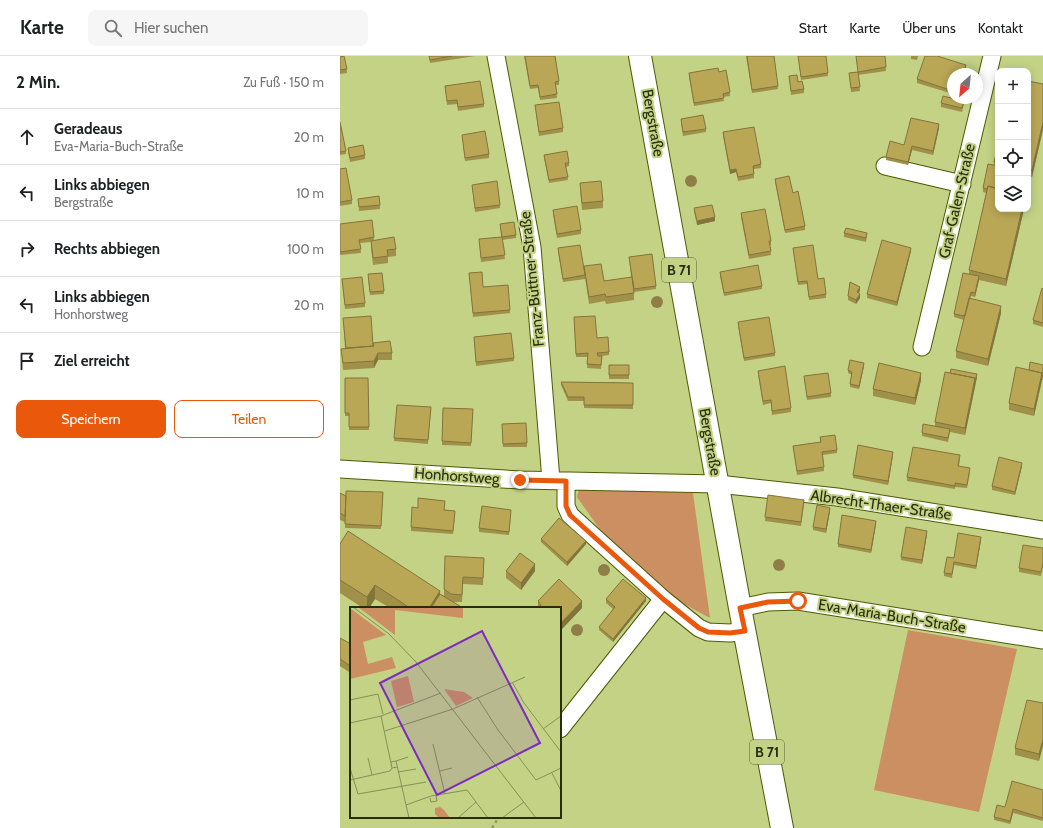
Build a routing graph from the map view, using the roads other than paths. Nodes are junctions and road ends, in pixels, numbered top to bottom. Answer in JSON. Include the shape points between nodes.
{"nodes":[{"id":1,"x":496,"y":56,"type":"edge"},
{"id":2,"x":640,"y":56,"type":"edge"},
{"id":3,"x":992,"y":56,"type":"edge"},
{"id":4,"x":885,"y":166,"type":"dead end"},
{"id":5,"x":962,"y":184,"type":"junction"},
{"id":6,"x":922,"y":347,"type":"dead end"},
{"id":7,"x":340,"y":469,"type":"edge"},
{"id":8,"x":559,"y":481,"type":"junction"},
{"id":9,"x":718,"y":484,"type":"junction"},
{"id":10,"x":1043,"y":530,"type":"edge"},
{"id":11,"x":663,"y":599,"type":"junction"},
{"id":12,"x":740,"y":608,"type":"junction"},
{"id":13,"x":745,"y":631,"type":"junction"},
{"id":14,"x":1043,"y":640,"type":"edge"},
{"id":15,"x":561,"y":728,"type":"edge"},
{"id":16,"x":782,"y":828,"type":"edge"}],
"edges":[{"from":1,"to":8,"type":"street","name":"Franz-Büttner-Straße","via":[[532,247]]},
{"from":2,"to":9,"type":"main road","name":"Bergstraße","number":"B 71"},
{"from":3,"to":5,"type":"street","name":"Graf-Galen-Straße"},
{"from":4,"to":5,"type":"street"},
{"from":5,"to":6,"type":"street","name":"Graf-Galen-Straße"},
{"from":7,"to":8,"type":"street","name":"Honhorstweg"},
{"from":8,"to":9,"type":"street","name":"Honhorstweg"},
{"from":8,"to":11,"type":"street","name":"Franz-Büttner-Straße","via":[[570,515]]},
{"from":9,"to":10,"type":"street","name":"Albrecht-Thaer-Straße","via":[[837,497]]},
{"from":9,"to":12,"type":"main road","name":"Bergstraße","number":"B 71"},
{"from":11,"to":13,"type":"street","name":"Franz-Büttner-Straße","via":[[699,628],[708,632]]},
{"from":11,"to":15,"type":"street"},
{"from":12,"to":13,"type":"main road","name":"Bergstraße","number":"B 71"},
{"from":12,"to":14,"type":"street","name":"Eva-Maria-Buch-Straße","via":[[768,602],[798,601]]},
{"from":13,"to":16,"type":"main road","name":"Bergstraße","number":"B 71"}]}
